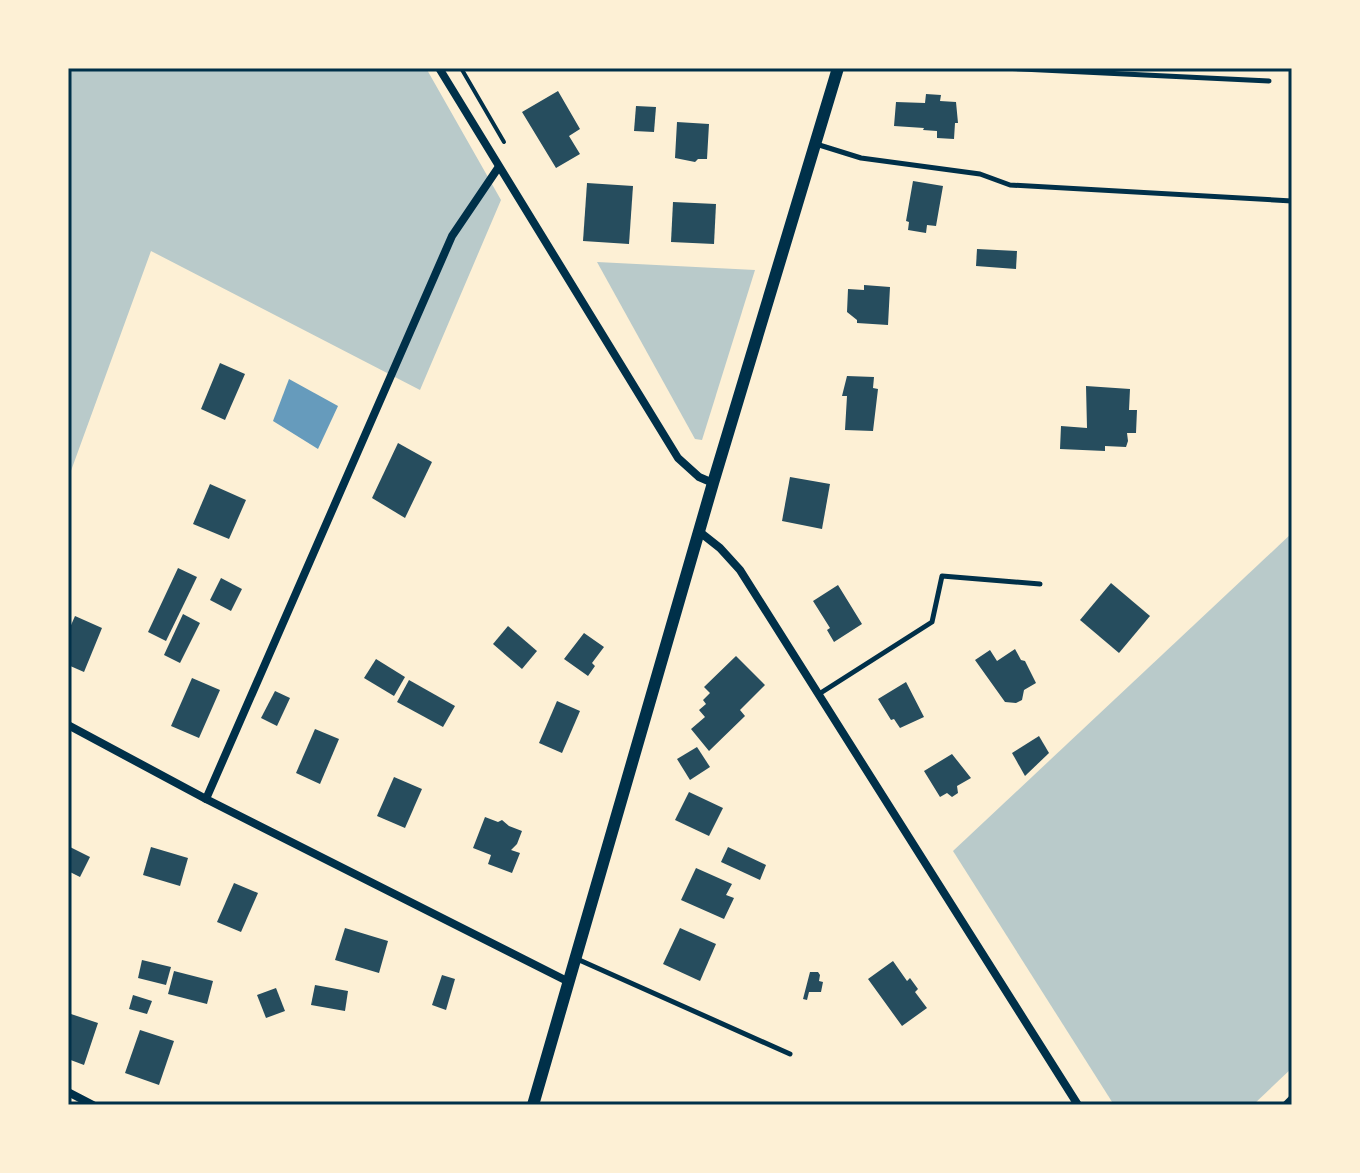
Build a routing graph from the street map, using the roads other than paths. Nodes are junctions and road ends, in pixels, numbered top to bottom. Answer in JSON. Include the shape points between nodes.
{"nodes":[{"id":1,"x":439,"y":68,"type":"edge"},
{"id":2,"x":838,"y":68,"type":"edge"},
{"id":3,"x":1001,"y":68,"type":"edge"},
{"id":4,"x":1269,"y":81,"type":"dead end"},
{"id":5,"x":815,"y":144,"type":"junction"},
{"id":6,"x":498,"y":168,"type":"junction"},
{"id":7,"x":1292,"y":201,"type":"edge"},
{"id":8,"x":713,"y":483,"type":"junction"},
{"id":9,"x":701,"y":533,"type":"junction"},
{"id":10,"x":1040,"y":584,"type":"dead end"},
{"id":11,"x":819,"y":694,"type":"junction"},
{"id":12,"x":68,"y":725,"type":"edge"},
{"id":13,"x":206,"y":799,"type":"junction"},
{"id":14,"x":576,"y":958,"type":"junction"},
{"id":15,"x":569,"y":982,"type":"junction"},
{"id":16,"x":790,"y":1054,"type":"dead end"},
{"id":17,"x":68,"y":1092,"type":"edge"},
{"id":18,"x":1292,"y":1099,"type":"edge"},
{"id":19,"x":93,"y":1105,"type":"edge"},
{"id":20,"x":533,"y":1105,"type":"edge"},
{"id":21,"x":1078,"y":1105,"type":"edge"},
{"id":22,"x":1286,"y":1105,"type":"edge"}],
"edges":[{"from":1,"to":6,"type":"street"},
{"from":2,"to":5,"type":"street"},
{"from":3,"to":4,"type":"lane"},
{"from":5,"to":7,"type":"lane","via":[[861,158],[980,174],[1010,185]]},
{"from":5,"to":8,"type":"street"},
{"from":6,"to":8,"type":"street","via":[[678,458]]},
{"from":6,"to":13,"type":"street","via":[[452,236]]},
{"from":8,"to":9,"type":"street"},
{"from":9,"to":11,"type":"street","via":[[740,570]]},
{"from":9,"to":14,"type":"street"},
{"from":10,"to":11,"type":"lane","via":[[942,576],[932,622]]},
{"from":11,"to":21,"type":"street"},
{"from":12,"to":13,"type":"street"},
{"from":13,"to":15,"type":"street"},
{"from":14,"to":15,"type":"street"},
{"from":14,"to":16,"type":"lane"},
{"from":15,"to":20,"type":"street"},
{"from":17,"to":19,"type":"street"},
{"from":18,"to":22,"type":"street"}]}
